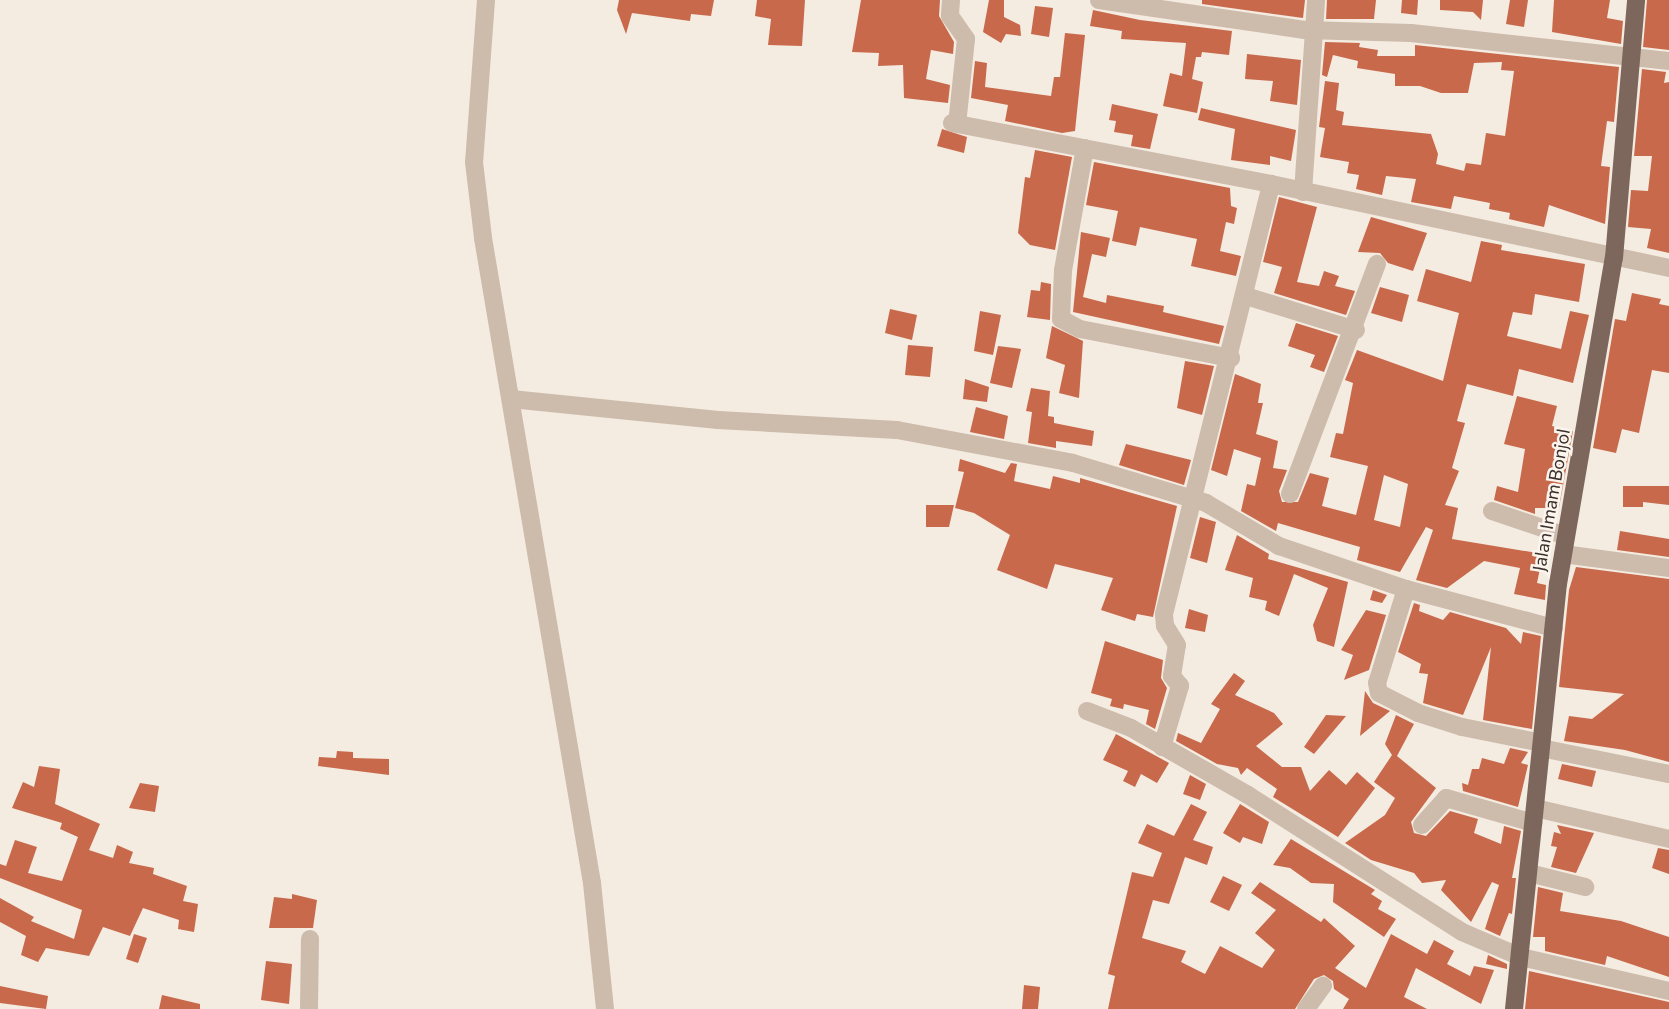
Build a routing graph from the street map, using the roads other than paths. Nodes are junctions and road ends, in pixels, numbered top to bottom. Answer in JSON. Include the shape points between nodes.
{"nodes":[{"id":1,"x":486,"y":0,"type":"edge"},
{"id":2,"x":951,"y":0,"type":"edge"},
{"id":3,"x":1099,"y":0,"type":"edge"},
{"id":4,"x":1316,"y":0,"type":"edge"},
{"id":5,"x":1636,"y":0,"type":"edge"},
{"id":6,"x":1313,"y":30,"type":"junction"},
{"id":7,"x":1632,"y":59,"type":"junction"},
{"id":8,"x":1669,"y":61,"type":"edge"},
{"id":9,"x":1085,"y":148,"type":"junction"},
{"id":10,"x":1271,"y":184,"type":"junction"},
{"id":11,"x":1303,"y":192,"type":"junction"},
{"id":12,"x":1614,"y":258,"type":"junction"},
{"id":13,"x":1377,"y":264,"type":"dead end"},
{"id":14,"x":1669,"y":268,"type":"edge"},
{"id":15,"x":1246,"y":296,"type":"junction"},
{"id":16,"x":1356,"y":330,"type":"junction"},
{"id":17,"x":1231,"y":358,"type":"junction"},
{"id":18,"x":511,"y":399,"type":"junction"},
{"id":19,"x":1290,"y":494,"type":"dead end"},
{"id":20,"x":1190,"y":498,"type":"junction"},
{"id":21,"x":1492,"y":511,"type":"dead end"},
{"id":22,"x":1564,"y":545,"type":"junction"},
{"id":23,"x":1669,"y":568,"type":"edge"},
{"id":24,"x":1406,"y":589,"type":"junction"},
{"id":25,"x":1554,"y":628,"type":"junction"},
{"id":26,"x":1087,"y":711,"type":"dead end"},
{"id":27,"x":1541,"y":745,"type":"junction"},
{"id":28,"x":1162,"y":747,"type":"junction"},
{"id":29,"x":1669,"y":774,"type":"edge"},
{"id":30,"x":1535,"y":815,"type":"junction"},
{"id":31,"x":1422,"y":825,"type":"dead end"},
{"id":32,"x":1669,"y":839,"type":"edge"},
{"id":33,"x":1529,"y":873,"type":"junction"},
{"id":34,"x":1585,"y":887,"type":"dead end"},
{"id":35,"x":310,"y":939,"type":"dead end"},
{"id":36,"x":1521,"y":957,"type":"junction"},
{"id":37,"x":1323,"y":986,"type":"dead end"},
{"id":38,"x":1669,"y":991,"type":"edge"},
{"id":39,"x":309,"y":1009,"type":"edge"},
{"id":40,"x":606,"y":1009,"type":"edge"},
{"id":41,"x":1306,"y":1009,"type":"edge"},
{"id":42,"x":1514,"y":1009,"type":"edge"}],
"edges":[{"from":1,"to":18,"type":"street","via":[[474,162]]},
{"from":2,"to":9,"type":"street","via":[[950,16],[965,39],[955,124]]},
{"from":3,"to":6,"type":"street"},
{"from":4,"to":6,"type":"street"},
{"from":5,"to":7,"type":"main road","name":"Jalan Imam Bonjol"},
{"from":6,"to":7,"type":"street","via":[[1411,33]]},
{"from":6,"to":11,"type":"street"},
{"from":7,"to":8,"type":"street"},
{"from":7,"to":12,"type":"main road","name":"Jalan Imam Bonjol"},
{"from":9,"to":10,"type":"street"},
{"from":9,"to":17,"type":"street","via":[[1063,270],[1060,319],[1080,329]]},
{"from":10,"to":11,"type":"street"},
{"from":10,"to":15,"type":"street"},
{"from":11,"to":12,"type":"street"},
{"from":12,"to":14,"type":"street"},
{"from":12,"to":22,"type":"main road","name":"Jalan Imam Bonjol"},
{"from":13,"to":16,"type":"street"},
{"from":15,"to":16,"type":"street"},
{"from":15,"to":17,"type":"street"},
{"from":16,"to":19,"type":"street"},
{"from":17,"to":20,"type":"street"},
{"from":18,"to":20,"type":"street","via":[[718,421],[897,430],[1073,463]]},
{"from":18,"to":40,"type":"street","via":[[592,883]]},
{"from":20,"to":24,"type":"street","via":[[1279,546]]},
{"from":20,"to":28,"type":"street","via":[[1163,620],[1177,645],[1171,672],[1180,686]]},
{"from":21,"to":22,"type":"street"},
{"from":22,"to":23,"type":"street"},
{"from":22,"to":25,"type":"main road","name":"Jalan Imam Bonjol"},
{"from":24,"to":25,"type":"street"},
{"from":24,"to":27,"type":"street","via":[[1377,683],[1379,693],[1418,713]]},
{"from":25,"to":27,"type":"main road","name":"Jalan Imam Bonjol"},
{"from":26,"to":28,"type":"street","via":[[1131,728]]},
{"from":27,"to":29,"type":"street"},
{"from":27,"to":30,"type":"main road","name":"Jalan Imam Bonjol"},
{"from":28,"to":36,"type":"street","via":[[1367,867],[1462,932]]},
{"from":30,"to":31,"type":"street","via":[[1446,798]]},
{"from":30,"to":32,"type":"street"},
{"from":30,"to":33,"type":"main road","name":"Jalan Imam Bonjol"},
{"from":33,"to":34,"type":"street"},
{"from":33,"to":36,"type":"main road","name":"Jalan Imam Bonjol"},
{"from":35,"to":39,"type":"street"},
{"from":36,"to":38,"type":"street"},
{"from":36,"to":42,"type":"main road","name":"Jalan Imam Bonjol"},
{"from":37,"to":41,"type":"street"}]}
